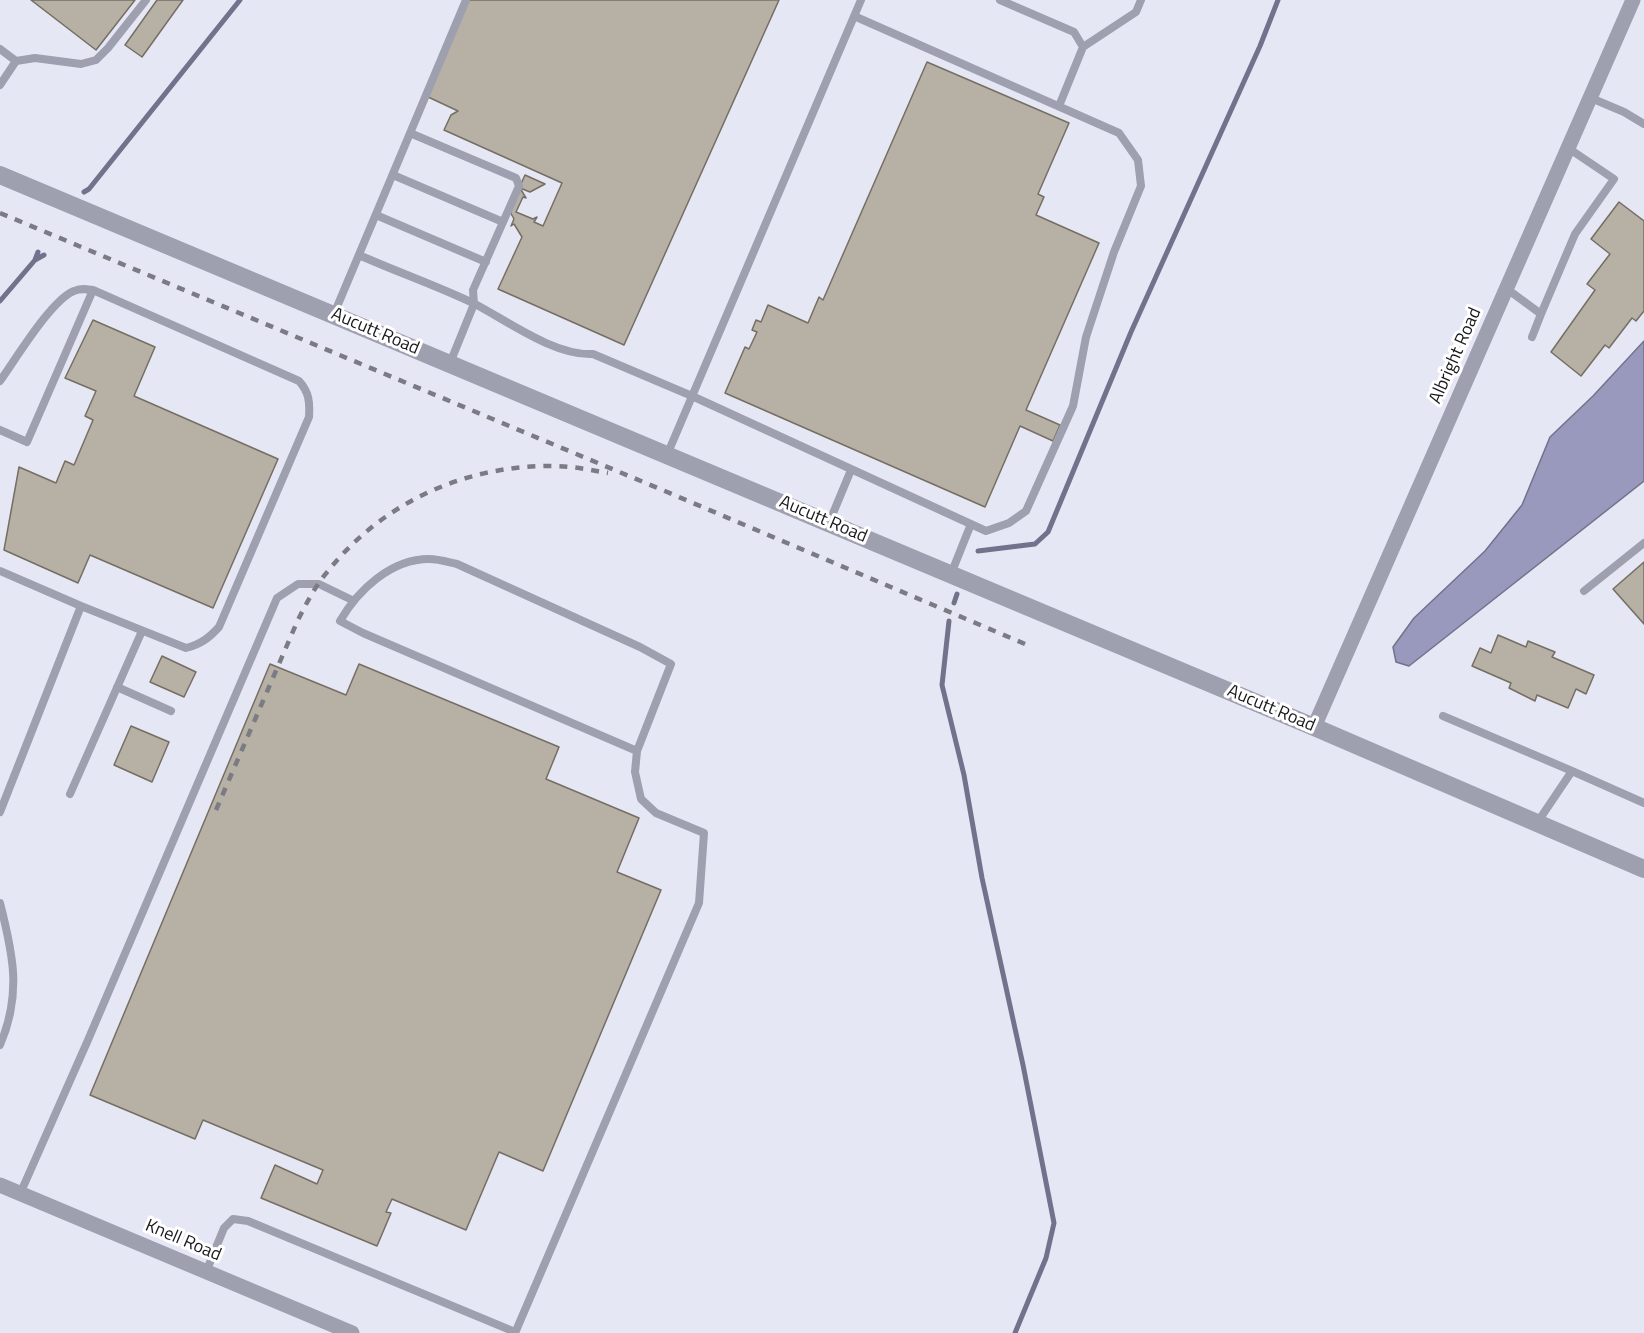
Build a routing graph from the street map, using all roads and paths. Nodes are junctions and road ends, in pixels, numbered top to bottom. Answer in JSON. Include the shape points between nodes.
{"nodes":[{"id":1,"x":146,"y":0,"type":"edge"},
{"id":2,"x":466,"y":0,"type":"edge"},
{"id":3,"x":861,"y":0,"type":"edge"},
{"id":4,"x":1000,"y":0,"type":"edge"},
{"id":5,"x":1141,"y":0,"type":"edge"},
{"id":6,"x":1633,"y":0,"type":"edge"},
{"id":7,"x":854,"y":16,"type":"junction"},
{"id":8,"x":1083,"y":47,"type":"junction"},
{"id":9,"x":0,"y":49,"type":"edge"},
{"id":10,"x":16,"y":61,"type":"junction"},
{"id":11,"x":0,"y":85,"type":"edge"},
{"id":12,"x":1591,"y":98,"type":"junction"},
{"id":13,"x":1059,"y":106,"type":"junction"},
{"id":14,"x":1644,"y":124,"type":"edge"},
{"id":15,"x":410,"y":134,"type":"junction"},
{"id":16,"x":1568,"y":148,"type":"junction"},
{"id":17,"x":0,"y":175,"type":"edge"},
{"id":18,"x":393,"y":175,"type":"junction"},
{"id":19,"x":376,"y":215,"type":"junction"},
{"id":20,"x":503,"y":222,"type":"junction"},
{"id":21,"x":359,"y":255,"type":"junction"},
{"id":22,"x":486,"y":262,"type":"junction"},
{"id":23,"x":1507,"y":289,"type":"junction"},
{"id":24,"x":93,"y":290,"type":"junction"},
{"id":25,"x":474,"y":304,"type":"junction"},
{"id":26,"x":1541,"y":314,"type":"junction"},
{"id":27,"x":334,"y":315,"type":"junction"},
{"id":28,"x":1532,"y":337,"type":"dead end"},
{"id":29,"x":450,"y":363,"type":"junction"},
{"id":30,"x":0,"y":381,"type":"edge"},
{"id":31,"x":692,"y":396,"type":"junction"},
{"id":32,"x":0,"y":430,"type":"edge"},
{"id":33,"x":667,"y":455,"type":"junction"},
{"id":34,"x":851,"y":470,"type":"junction"},
{"id":35,"x":829,"y":523,"type":"junction"},
{"id":36,"x":971,"y":524,"type":"junction"},
{"id":37,"x":1644,"y":543,"type":"edge"},
{"id":38,"x":0,"y":572,"type":"edge"},
{"id":39,"x":951,"y":574,"type":"junction"},
{"id":40,"x":1584,"y":591,"type":"dead end"},
{"id":41,"x":354,"y":601,"type":"junction"},
{"id":42,"x":81,"y":606,"type":"junction"},
{"id":43,"x":142,"y":631,"type":"junction"},
{"id":44,"x":117,"y":687,"type":"junction"},
{"id":45,"x":171,"y":711,"type":"dead end"},
{"id":46,"x":1443,"y":716,"type":"dead end"},
{"id":47,"x":1314,"y":727,"type":"junction"},
{"id":48,"x":637,"y":751,"type":"junction"},
{"id":49,"x":1572,"y":771,"type":"junction"},
{"id":50,"x":70,"y":794,"type":"dead end"},
{"id":51,"x":1644,"y":803,"type":"edge"},
{"id":52,"x":0,"y":812,"type":"edge"},
{"id":53,"x":1537,"y":823,"type":"junction"},
{"id":54,"x":1644,"y":869,"type":"edge"},
{"id":55,"x":0,"y":903,"type":"edge"},
{"id":56,"x":0,"y":1045,"type":"edge"},
{"id":57,"x":0,"y":1185,"type":"edge"},
{"id":58,"x":20,"y":1194,"type":"junction"},
{"id":59,"x":206,"y":1272,"type":"junction"},
{"id":60,"x":515,"y":1332,"type":"edge"},
{"id":61,"x":352,"y":1333,"type":"edge"}],
"edges":[{"from":1,"to":10,"type":"lane","via":[[96,60],[81,64],[35,58]]},
{"from":2,"to":15,"type":"lane"},
{"from":3,"to":7,"type":"lane"},
{"from":4,"to":8,"type":"lane","via":[[1074,32]]},
{"from":5,"to":8,"type":"lane","via":[[1136,12]]},
{"from":6,"to":12,"type":"street","name":"Albright Road"},
{"from":7,"to":13,"type":"lane"},
{"from":7,"to":31,"type":"lane"},
{"from":8,"to":13,"type":"lane"},
{"from":9,"to":10,"type":"lane"},
{"from":10,"to":11,"type":"lane"},
{"from":12,"to":14,"type":"lane"},
{"from":12,"to":16,"type":"street","name":"Albright Road"},
{"from":13,"to":36,"type":"lane","via":[[1119,133],[1138,160],[1141,186],[1086,337],[1073,406],[1026,511],[1009,523],[986,531]]},
{"from":15,"to":18,"type":"lane"},
{"from":15,"to":20,"type":"lane","via":[[516,178],[519,186]]},
{"from":16,"to":23,"type":"street","name":"Albright Road"},
{"from":16,"to":26,"type":"lane","via":[[1614,180],[1575,234]]},
{"from":17,"to":27,"type":"street","name":"Aucutt Road"},
{"from":18,"to":19,"type":"lane"},
{"from":18,"to":20,"type":"lane"},
{"from":19,"to":21,"type":"lane"},
{"from":19,"to":22,"type":"lane"},
{"from":20,"to":22,"type":"lane"},
{"from":21,"to":25,"type":"lane"},
{"from":21,"to":27,"type":"lane"},
{"from":22,"to":25,"type":"lane","via":[[473,290]]},
{"from":23,"to":26,"type":"lane"},
{"from":23,"to":47,"type":"street","name":"Albright Road"},
{"from":24,"to":30,"type":"lane","via":[[76,289],[52,308]]},
{"from":24,"to":32,"type":"lane","via":[[27,442]]},
{"from":24,"to":43,"type":"lane","via":[[299,381],[310,402],[309,417],[219,627],[199,645],[186,648]]},
{"from":25,"to":29,"type":"lane"},
{"from":25,"to":31,"type":"lane","via":[[577,355],[593,354]]},
{"from":26,"to":28,"type":"lane"},
{"from":27,"to":29,"type":"street","name":"Aucutt Road"},
{"from":29,"to":33,"type":"street","name":"Aucutt Road"},
{"from":31,"to":33,"type":"lane"},
{"from":31,"to":34,"type":"lane"},
{"from":33,"to":35,"type":"street","name":"Aucutt Road"},
{"from":34,"to":35,"type":"lane"},
{"from":34,"to":36,"type":"lane"},
{"from":35,"to":39,"type":"street","name":"Aucutt Road"},
{"from":36,"to":39,"type":"lane"},
{"from":37,"to":40,"type":"lane"},
{"from":38,"to":42,"type":"lane"},
{"from":39,"to":47,"type":"street","name":"Aucutt Road"},
{"from":41,"to":48,"type":"lane","via":[[340,621]]},
{"from":41,"to":48,"type":"lane","via":[[393,568],[412,560],[432,559],[457,564],[640,647],[671,664]]},
{"from":41,"to":58,"type":"lane","via":[[319,584],[298,584],[278,598]]},
{"from":42,"to":43,"type":"lane"},
{"from":42,"to":52,"type":"lane"},
{"from":43,"to":44,"type":"lane"},
{"from":44,"to":45,"type":"lane"},
{"from":44,"to":50,"type":"lane"},
{"from":46,"to":49,"type":"lane"},
{"from":47,"to":53,"type":"street","name":"Aucutt Road"},
{"from":48,"to":60,"type":"lane","via":[[635,772],[640,799],[656,813],[704,833],[699,903]]},
{"from":49,"to":51,"type":"lane"},
{"from":49,"to":53,"type":"lane"},
{"from":53,"to":54,"type":"street","name":"Aucutt Road"},
{"from":55,"to":56,"type":"lane","via":[[15,983]]},
{"from":57,"to":58,"type":"street","name":"Knell Road"},
{"from":58,"to":59,"type":"street","name":"Knell Road"},
{"from":59,"to":60,"type":"lane","via":[[224,1228],[233,1219],[248,1221]]},
{"from":59,"to":61,"type":"street","name":"Knell Road"}]}
